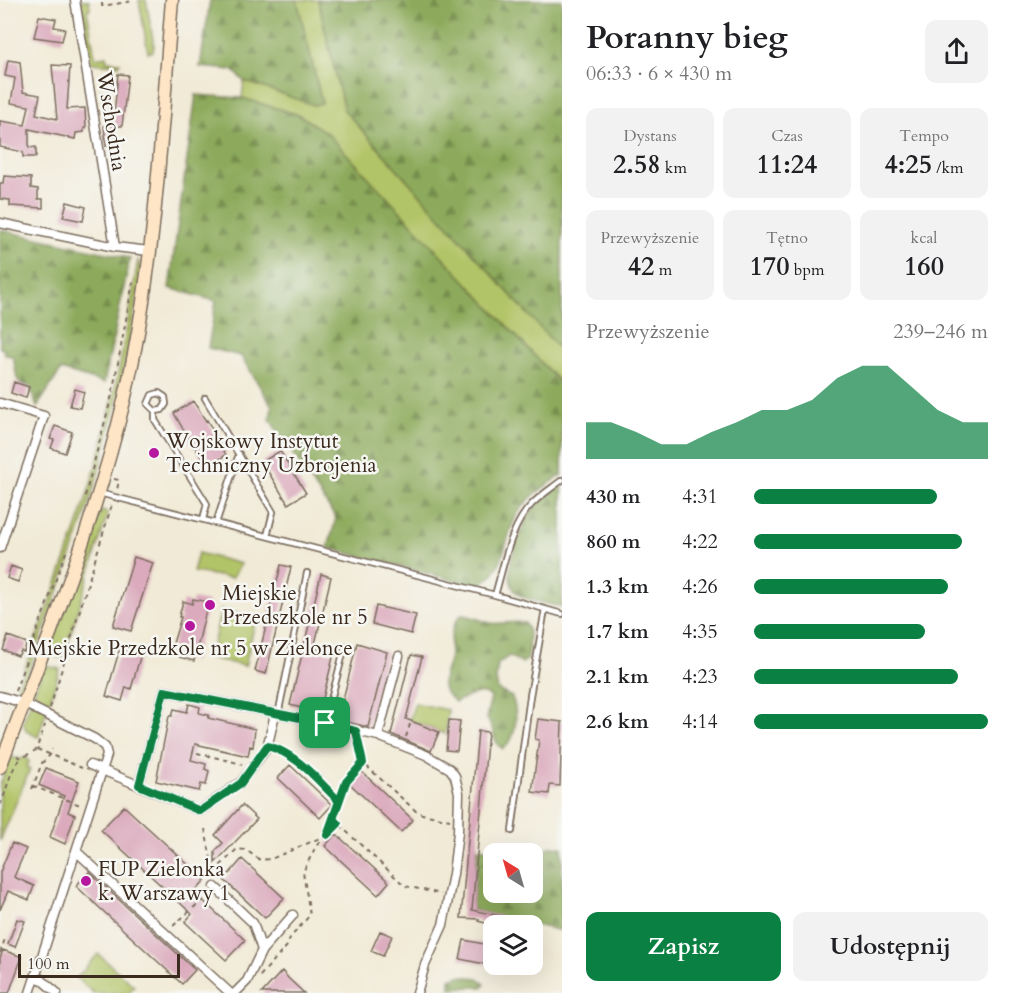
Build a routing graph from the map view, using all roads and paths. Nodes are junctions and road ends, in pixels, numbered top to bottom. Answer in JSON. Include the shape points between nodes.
{"nodes":[{"id":1,"x":75,"y":0,"type":"edge"},
{"id":2,"x":172,"y":0,"type":"edge"},
{"id":3,"x":134,"y":1,"type":"edge"},
{"id":4,"x":115,"y":2,"type":"edge"},
{"id":5,"x":102,"y":3,"type":"dead end"},
{"id":6,"x":0,"y":223,"type":"edge"},
{"id":7,"x":115,"y":247,"type":"junction"},
{"id":8,"x":149,"y":251,"type":"junction"},
{"id":9,"x":133,"y":282,"type":"dead end"},
{"id":10,"x":205,"y":398,"type":"dead end"},
{"id":11,"x":0,"y":403,"type":"edge"},
{"id":12,"x":155,"y":411,"type":"junction"},
{"id":13,"x":239,"y":454,"type":"junction"},
{"id":14,"x":111,"y":478,"type":"dead end"},
{"id":15,"x":562,"y":480,"type":"edge"},
{"id":16,"x":99,"y":493,"type":"junction"},
{"id":17,"x":114,"y":497,"type":"junction"},
{"id":18,"x":83,"y":500,"type":"dead end"},
{"id":19,"x":203,"y":519,"type":"junction"},
{"id":20,"x":216,"y":523,"type":"junction"},
{"id":21,"x":267,"y":536,"type":"junction"},
{"id":22,"x":0,"y":548,"type":"edge"},
{"id":23,"x":67,"y":549,"type":"dead end"},
{"id":24,"x":307,"y":573,"type":"dead end"},
{"id":25,"x":495,"y":594,"type":"junction"},
{"id":26,"x":545,"y":609,"type":"junction"},
{"id":27,"x":562,"y":614,"type":"edge"},
{"id":28,"x":345,"y":646,"type":"dead end"},
{"id":29,"x":399,"y":656,"type":"dead end"},
{"id":30,"x":11,"y":694,"type":"dead end"},
{"id":31,"x":0,"y":696,"type":"edge"},
{"id":32,"x":23,"y":704,"type":"junction"},
{"id":33,"x":48,"y":715,"type":"dead end"},
{"id":34,"x":277,"y":715,"type":"junction"},
{"id":35,"x":411,"y":721,"type":"dead end"},
{"id":36,"x":325,"y":723,"type":"junction"},
{"id":37,"x":45,"y":725,"type":"dead end"},
{"id":38,"x":356,"y":731,"type":"junction"},
{"id":39,"x":378,"y":736,"type":"junction"},
{"id":40,"x":403,"y":745,"type":"junction"},
{"id":41,"x":267,"y":746,"type":"junction"},
{"id":42,"x":36,"y":749,"type":"junction"},
{"id":43,"x":52,"y":749,"type":"dead end"},
{"id":44,"x":197,"y":753,"type":"dead end"},
{"id":45,"x":12,"y":754,"type":"dead end"},
{"id":46,"x":50,"y":755,"type":"junction"},
{"id":47,"x":22,"y":758,"type":"junction"},
{"id":48,"x":363,"y":763,"type":"junction"},
{"id":49,"x":242,"y":764,"type":"dead end"},
{"id":50,"x":0,"y":766,"type":"edge"},
{"id":51,"x":91,"y":768,"type":"joint"},
{"id":52,"x":104,"y":770,"type":"junction"},
{"id":53,"x":139,"y":785,"type":"junction"},
{"id":54,"x":339,"y":801,"type":"junction"},
{"id":55,"x":0,"y":805,"type":"edge"},
{"id":56,"x":91,"y":809,"type":"junction"},
{"id":57,"x":333,"y":819,"type":"junction"},
{"id":58,"x":458,"y":822,"type":"junction"},
{"id":59,"x":338,"y":824,"type":"junction"},
{"id":60,"x":205,"y":829,"type":"dead end"},
{"id":61,"x":512,"y":831,"type":"dead end"},
{"id":62,"x":327,"y":835,"type":"junction"},
{"id":63,"x":77,"y":852,"type":"junction"},
{"id":64,"x":215,"y":887,"type":"joint"},
{"id":65,"x":449,"y":896,"type":"junction"},
{"id":66,"x":293,"y":915,"type":"dead end"},
{"id":67,"x":166,"y":934,"type":"junction"},
{"id":68,"x":5,"y":939,"type":"dead end"},
{"id":69,"x":262,"y":950,"type":"junction"},
{"id":70,"x":0,"y":953,"type":"edge"},
{"id":71,"x":36,"y":975,"type":"junction"},
{"id":72,"x":259,"y":977,"type":"dead end"},
{"id":73,"x":225,"y":991,"type":"edge"},
{"id":74,"x":30,"y":993,"type":"edge"},
{"id":75,"x":57,"y":993,"type":"edge"},
{"id":76,"x":235,"y":993,"type":"edge"},
{"id":77,"x":417,"y":993,"type":"edge"}],
"edges":[{"from":1,"to":7,"type":"street","name":"Wschodnia"},
{"from":2,"to":8,"type":"main road"},
{"from":3,"to":4,"type":"path"},
{"from":4,"to":5,"type":"path"},
{"from":6,"to":7,"type":"street"},
{"from":7,"to":8,"type":"street"},
{"from":8,"to":16,"type":"main road","via":[[128,382]]},
{"from":9,"to":18,"type":"path","via":[[112,395]]},
{"from":10,"to":13,"type":"lane"},
{"from":11,"to":22,"type":"street","via":[[44,416]]},
{"from":12,"to":12,"type":"lane","via":[[166,404],[159,393],[148,401]]},
{"from":12,"to":19,"type":"lane","via":[[155,420],[207,504]]},
{"from":13,"to":20,"type":"lane"},
{"from":13,"to":21,"type":"lane","via":[[273,512]]},
{"from":14,"to":17,"type":"path","via":[[119,480]]},
{"from":15,"to":25,"type":"lane","via":[[531,505],[521,519]]},
{"from":16,"to":17,"type":"lane"},
{"from":16,"to":32,"type":"main road"},
{"from":17,"to":19,"type":"lane"},
{"from":17,"to":33,"type":"path"},
{"from":19,"to":20,"type":"lane"},
{"from":20,"to":21,"type":"lane"},
{"from":21,"to":25,"type":"lane"},
{"from":23,"to":30,"type":"path"},
{"from":24,"to":34,"type":"lane"},
{"from":25,"to":26,"type":"lane"},
{"from":26,"to":27,"type":"lane"},
{"from":26,"to":61,"type":"lane"},
{"from":28,"to":36,"type":"lane"},
{"from":29,"to":39,"type":"street"},
{"from":31,"to":32,"type":"street"},
{"from":32,"to":50,"type":"main road"},
{"from":32,"to":52,"type":"street","via":[[105,747]]},
{"from":34,"to":36,"type":"street"},
{"from":34,"to":41,"type":"street"},
{"from":34,"to":53,"type":"street","via":[[164,691]]},
{"from":35,"to":40,"type":"path"},
{"from":36,"to":38,"type":"street"},
{"from":37,"to":42,"type":"path"},
{"from":38,"to":39,"type":"street"},
{"from":38,"to":48,"type":"path"},
{"from":39,"to":40,"type":"street"},
{"from":40,"to":58,"type":"street","via":[[444,764],[455,776]]},
{"from":41,"to":53,"type":"street","via":[[241,783],[200,811]]},
{"from":41,"to":54,"type":"path","via":[[292,756]]},
{"from":42,"to":46,"type":"path"},
{"from":42,"to":47,"type":"path"},
{"from":43,"to":46,"type":"path"},
{"from":44,"to":49,"type":"path"},
{"from":45,"to":47,"type":"path"},
{"from":46,"to":51,"type":"path"},
{"from":46,"to":56,"type":"path","via":[[42,763],[32,788]]},
{"from":47,"to":55,"type":"path","via":[[13,768]]},
{"from":48,"to":54,"type":"path","via":[[346,782]]},
{"from":48,"to":58,"type":"path","via":[[418,813]]},
{"from":51,"to":52,"type":"street"},
{"from":52,"to":53,"type":"street"},
{"from":52,"to":56,"type":"street"},
{"from":54,"to":57,"type":"path"},
{"from":56,"to":63,"type":"street"},
{"from":57,"to":59,"type":"path"},
{"from":57,"to":62,"type":"path"},
{"from":58,"to":65,"type":"street"},
{"from":59,"to":62,"type":"path"},
{"from":59,"to":65,"type":"path","via":[[405,886]]},
{"from":60,"to":62,"type":"path","via":[[214,872],[237,849],[260,860],[271,859]]},
{"from":62,"to":72,"type":"path","via":[[316,846],[303,872],[310,915]]},
{"from":63,"to":67,"type":"street"},
{"from":63,"to":71,"type":"street"},
{"from":64,"to":67,"type":"path"},
{"from":64,"to":69,"type":"street","via":[[253,923]]},
{"from":65,"to":77,"type":"street","via":[[443,925]]},
{"from":66,"to":69,"type":"street"},
{"from":67,"to":73,"type":"street"},
{"from":68,"to":70,"type":"path"},
{"from":69,"to":76,"type":"street","via":[[247,981]]},
{"from":71,"to":74,"type":"street"},
{"from":71,"to":75,"type":"street"}]}
